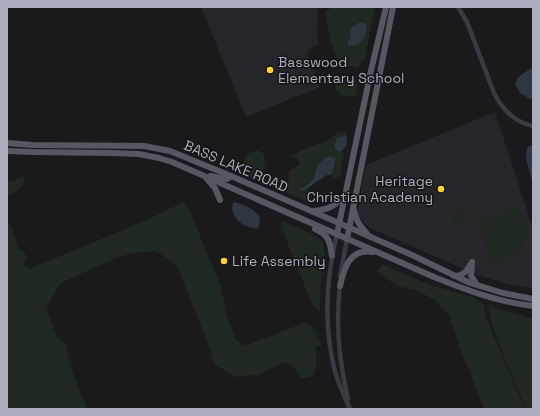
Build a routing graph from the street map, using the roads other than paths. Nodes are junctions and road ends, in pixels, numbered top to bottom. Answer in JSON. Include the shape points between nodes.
{"nodes":[{"id":1,"x":386,"y":7,"type":"edge"},
{"id":2,"x":393,"y":7,"type":"edge"},
{"id":3,"x":458,"y":7,"type":"edge"},
{"id":4,"x":533,"y":126,"type":"edge"},
{"id":5,"x":7,"y":143,"type":"edge"},
{"id":6,"x":7,"y":151,"type":"edge"},
{"id":7,"x":202,"y":175,"type":"junction"},
{"id":8,"x":231,"y":176,"type":"junction"},
{"id":9,"x":345,"y":195,"type":"junction"},
{"id":10,"x":220,"y":200,"type":"dead end"},
{"id":11,"x":257,"y":200,"type":"junction"},
{"id":12,"x":353,"y":209,"type":"junction"},
{"id":13,"x":312,"y":211,"type":"junction"},
{"id":14,"x":339,"y":224,"type":"junction"},
{"id":15,"x":349,"y":228,"type":"junction"},
{"id":16,"x":337,"y":234,"type":"junction"},
{"id":17,"x":370,"y":237,"type":"junction"},
{"id":18,"x":347,"y":239,"type":"junction"},
{"id":19,"x":382,"y":254,"type":"junction"},
{"id":20,"x":332,"y":256,"type":"junction"},
{"id":21,"x":454,"y":276,"type":"junction"},
{"id":22,"x":340,"y":286,"type":"junction"},
{"id":23,"x":478,"y":286,"type":"junction"},
{"id":24,"x":533,"y":299,"type":"edge"},
{"id":25,"x":533,"y":306,"type":"edge"},
{"id":26,"x":350,"y":409,"type":"edge"}],
"edges":[{"from":1,"to":9,"type":"main road"},
{"from":2,"to":12,"type":"main road"},
{"from":3,"to":4,"type":"street","via":[[467,22],[498,101],[512,116]]},
{"from":5,"to":8,"type":"main road","name":"BASS LAKE ROAD","via":[[144,146],[170,151]]},
{"from":6,"to":7,"type":"main road","name":"BASS LAKE ROAD","via":[[139,154],[172,162]]},
{"from":7,"to":8,"type":"main road","via":[[227,179]]},
{"from":7,"to":10,"type":"main road","via":[[215,188]]},
{"from":7,"to":11,"type":"main road","name":"BASS LAKE ROAD"},
{"from":8,"to":13,"type":"main road","name":"BASS LAKE ROAD"},
{"from":9,"to":13,"type":"main road","via":[[330,208]]},
{"from":9,"to":14,"type":"main road"},
{"from":11,"to":16,"type":"main road","name":"BASS LAKE ROAD"},
{"from":11,"to":20,"type":"main road","via":[[273,211],[320,231],[331,244]]},
{"from":12,"to":15,"type":"main road"},
{"from":12,"to":17,"type":"main road","via":[[358,223]]},
{"from":13,"to":14,"type":"main road","name":"BASS LAKE ROAD"},
{"from":14,"to":15,"type":"main road","name":"BASS LAKE ROAD"},
{"from":14,"to":16,"type":"main road"},
{"from":15,"to":17,"type":"main road","name":"BASS LAKE ROAD"},
{"from":15,"to":18,"type":"main road"},
{"from":16,"to":18,"type":"main road","name":"BASS LAKE ROAD"},
{"from":16,"to":20,"type":"street"},
{"from":17,"to":21,"type":"main road","name":"BASS LAKE ROAD"},
{"from":18,"to":19,"type":"main road","name":"BASS LAKE ROAD"},
{"from":18,"to":22,"type":"street"},
{"from":19,"to":22,"type":"main road","via":[[361,252],[349,260]]},
{"from":19,"to":25,"type":"main road","name":"BASS LAKE ROAD","via":[[467,290],[498,300]]},
{"from":20,"to":26,"type":"street","via":[[328,300],[329,337],[336,374]]},
{"from":21,"to":23,"type":"main road","name":"BASS LAKE ROAD"},
{"from":21,"to":23,"type":"main road","via":[[464,274],[472,262],[470,276]]},
{"from":22,"to":26,"type":"street","via":[[339,350]]},
{"from":23,"to":24,"type":"main road","name":"BASS LAKE ROAD","via":[[503,294]]}]}
